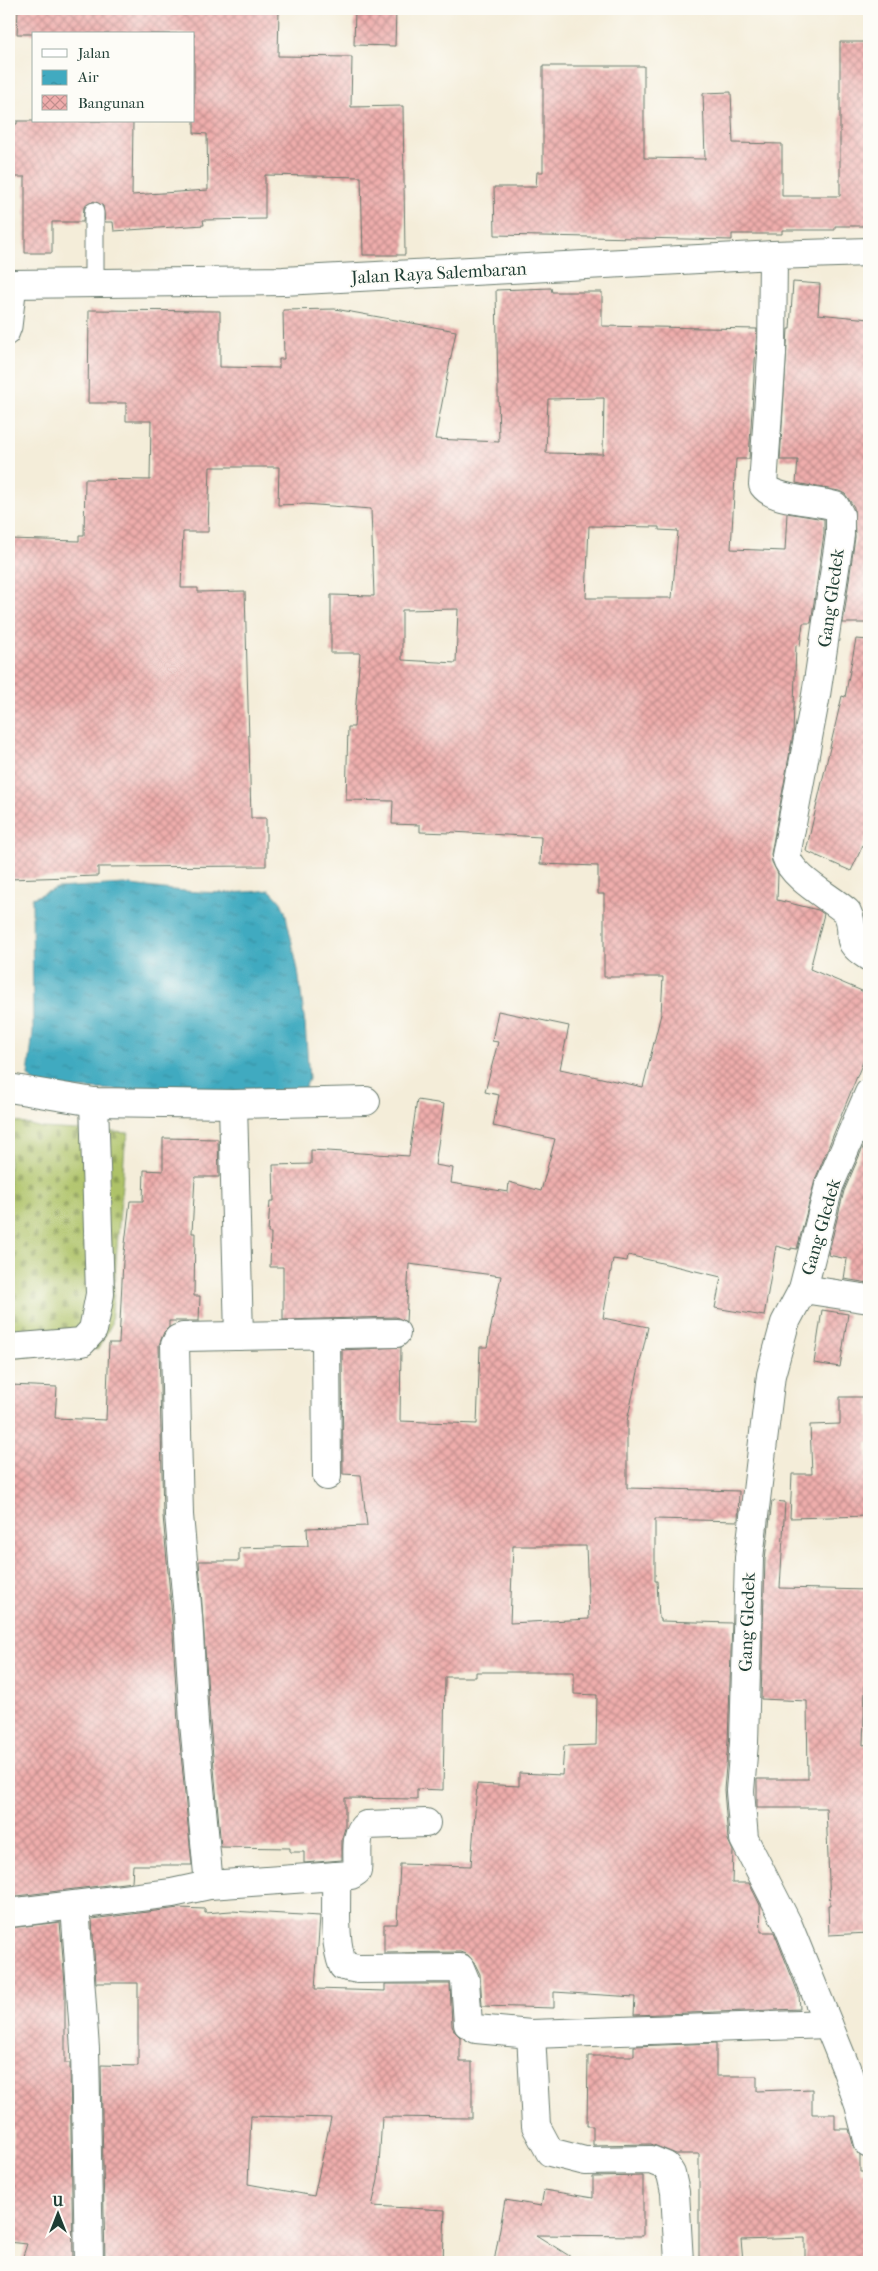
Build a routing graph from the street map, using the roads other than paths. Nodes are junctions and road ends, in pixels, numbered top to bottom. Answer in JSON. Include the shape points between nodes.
{"nodes":[{"id":1,"x":94,"y":212,"type":"dead end"},
{"id":2,"x":869,"y":252,"type":"edge"},
{"id":3,"x":773,"y":255,"type":"junction"},
{"id":4,"x":94,"y":283,"type":"junction"},
{"id":5,"x":13,"y":284,"type":"edge"},
{"id":6,"x":9,"y":335,"type":"edge"},
{"id":7,"x":869,"y":957,"type":"edge"},
{"id":8,"x":9,"y":1088,"type":"edge"},
{"id":9,"x":869,"y":1093,"type":"edge"},
{"id":10,"x":366,"y":1101,"type":"dead end"},
{"id":11,"x":94,"y":1102,"type":"junction"},
{"id":12,"x":233,"y":1104,"type":"junction"},
{"id":13,"x":803,"y":1290,"type":"junction"},
{"id":14,"x":869,"y":1299,"type":"edge"},
{"id":15,"x":396,"y":1333,"type":"dead end"},
{"id":16,"x":326,"y":1335,"type":"junction"},
{"id":17,"x":239,"y":1336,"type":"junction"},
{"id":18,"x":9,"y":1348,"type":"edge"},
{"id":19,"x":327,"y":1476,"type":"dead end"},
{"id":20,"x":426,"y":1824,"type":"dead end"},
{"id":21,"x":336,"y":1876,"type":"junction"},
{"id":22,"x":209,"y":1885,"type":"junction"},
{"id":23,"x":75,"y":1906,"type":"junction"},
{"id":24,"x":9,"y":1913,"type":"edge"},
{"id":25,"x":828,"y":2024,"type":"junction"},
{"id":26,"x":531,"y":2034,"type":"junction"},
{"id":27,"x":869,"y":2144,"type":"edge"},
{"id":28,"x":89,"y":2262,"type":"edge"},
{"id":29,"x":678,"y":2262,"type":"edge"}],
"edges":[{"from":1,"to":4,"type":"lane"},
{"from":2,"to":3,"type":"street","name":"Jalan Raya Salembaran"},
{"from":3,"to":4,"type":"street","name":"Jalan Raya Salembaran","via":[[282,280]]},
{"from":3,"to":7,"type":"street","name":"Gang Gledek","via":[[772,354],[763,485],[773,494],[835,506],[840,515],[840,535],[816,695],[786,856],[788,864],[803,878],[847,912],[851,919],[851,940],[856,949]]},
{"from":4,"to":5,"type":"street","name":"Jalan Raya Salembaran"},
{"from":5,"to":6,"type":"lane"},
{"from":8,"to":11,"type":"street"},
{"from":9,"to":13,"type":"street","name":"Gang Gledek","via":[[829,1186]]},
{"from":10,"to":12,"type":"street"},
{"from":11,"to":12,"type":"street"},
{"from":11,"to":18,"type":"street","via":[[100,1294],[93,1330],[82,1342]]},
{"from":12,"to":17,"type":"street"},
{"from":13,"to":14,"type":"street"},
{"from":13,"to":25,"type":"street","name":"Gang Gledek","via":[[785,1323],[771,1375],[764,1421],[749,1558],[740,1791],[744,1840],[788,1925]]},
{"from":15,"to":16,"type":"street"},
{"from":16,"to":17,"type":"street"},
{"from":16,"to":19,"type":"street"},
{"from":17,"to":22,"type":"street","via":[[182,1337],[174,1351],[179,1515]]},
{"from":20,"to":21,"type":"street","via":[[366,1825],[360,1829],[356,1871],[351,1875]]},
{"from":21,"to":22,"type":"street"},
{"from":21,"to":26,"type":"street","via":[[343,1966],[358,1969],[460,1968],[465,1980],[468,2024],[476,2029]]},
{"from":22,"to":23,"type":"street"},
{"from":23,"to":24,"type":"street"},
{"from":23,"to":28,"type":"street","via":[[85,2049]]},
{"from":25,"to":26,"type":"street"},
{"from":25,"to":27,"type":"street","name":"Gang Gledek","via":[[859,2105]]},
{"from":26,"to":29,"type":"street","via":[[536,2126],[544,2144],[550,2152],[585,2161],[651,2160],[666,2166],[675,2192]]}]}
